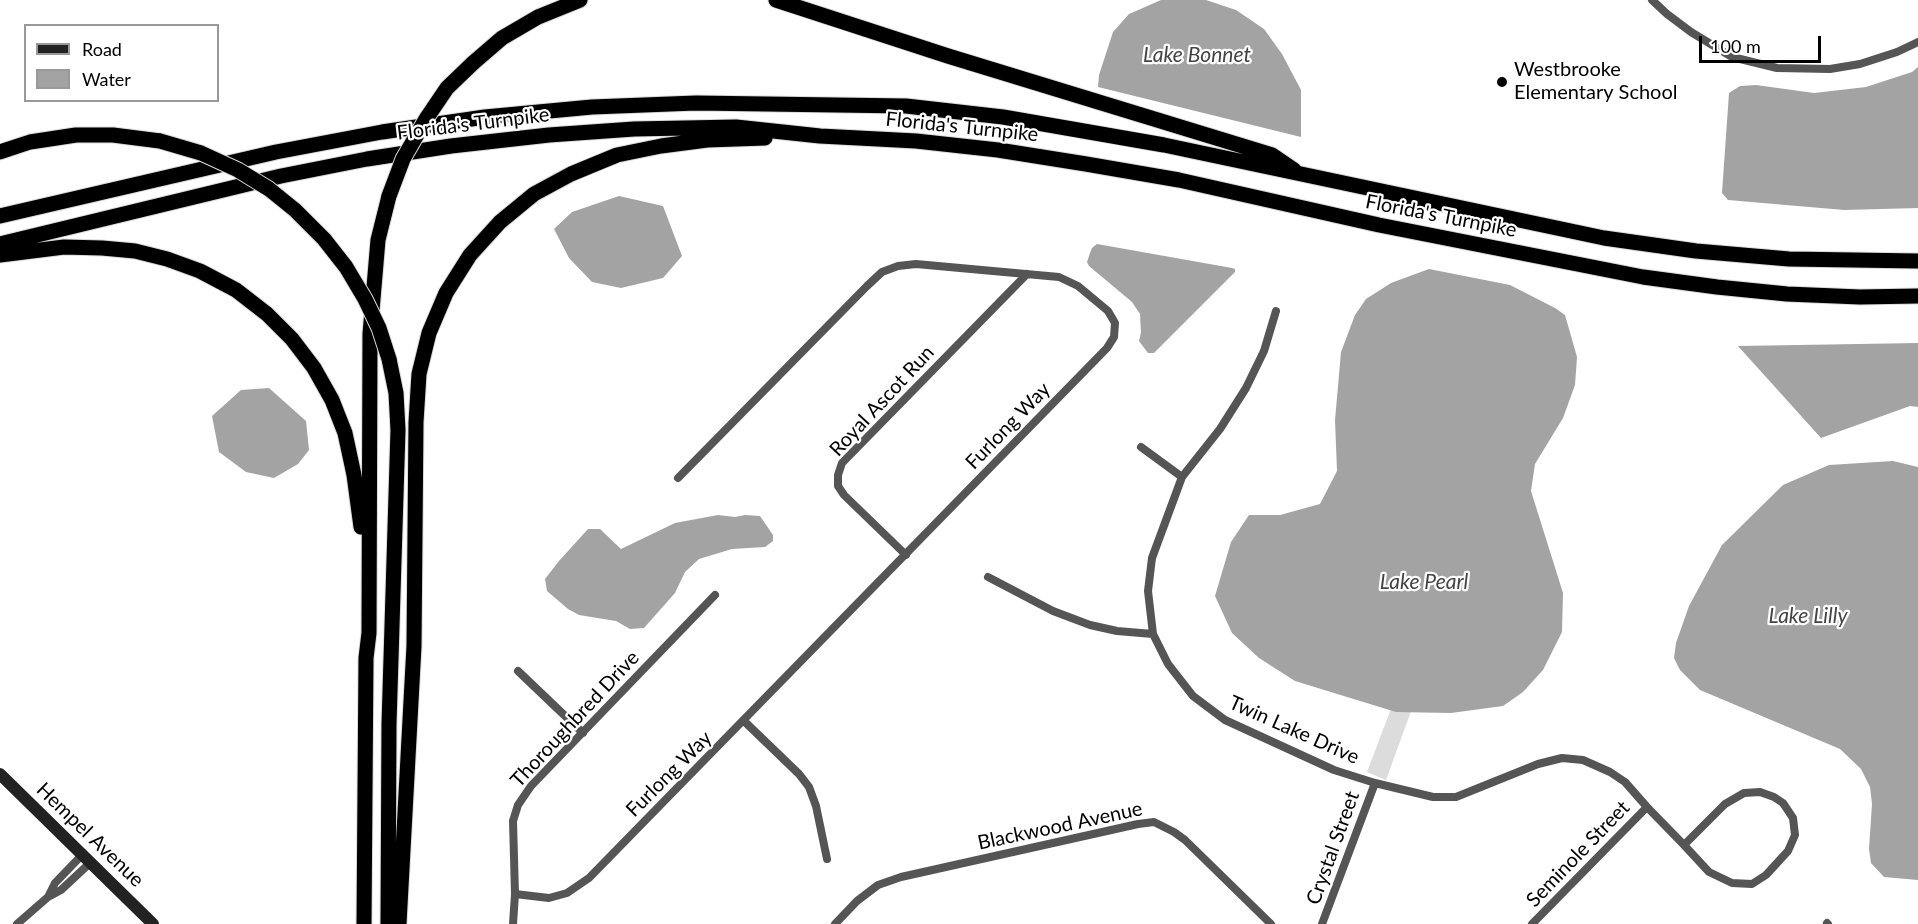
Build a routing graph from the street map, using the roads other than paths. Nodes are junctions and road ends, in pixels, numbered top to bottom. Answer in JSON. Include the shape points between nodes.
{"nodes":[{"id":1,"x":580,"y":0,"type":"edge"},
{"id":2,"x":776,"y":0,"type":"edge"},
{"id":3,"x":1652,"y":0,"type":"edge"},
{"id":4,"x":1918,"y":42,"type":"edge"},
{"id":5,"x":820,"y":136,"type":"junction"},
{"id":6,"x":0,"y":152,"type":"edge"},
{"id":7,"x":1296,"y":172,"type":"junction"},
{"id":8,"x":0,"y":216,"type":"edge"},
{"id":9,"x":0,"y":244,"type":"edge"},
{"id":10,"x":0,"y":255,"type":"edge"},
{"id":11,"x":1918,"y":261,"type":"edge"},
{"id":12,"x":1027,"y":274,"type":"junction"},
{"id":13,"x":1918,"y":296,"type":"edge"},
{"id":14,"x":1276,"y":310,"type":"dead end"},
{"id":15,"x":1141,"y":447,"type":"dead end"},
{"id":16,"x":1182,"y":477,"type":"junction"},
{"id":17,"x":678,"y":478,"type":"dead end"},
{"id":18,"x":906,"y":555,"type":"junction"},
{"id":19,"x":988,"y":577,"type":"dead end"},
{"id":20,"x":715,"y":595,"type":"dead end"},
{"id":21,"x":1153,"y":634,"type":"junction"},
{"id":22,"x":366,"y":658,"type":"junction"},
{"id":23,"x":519,"y":671,"type":"dead end"},
{"id":24,"x":744,"y":721,"type":"junction"},
{"id":25,"x":583,"y":733,"type":"junction"},
{"id":26,"x":0,"y":774,"type":"edge"},
{"id":27,"x":1375,"y":783,"type":"junction"},
{"id":28,"x":1647,"y":807,"type":"junction"},
{"id":29,"x":1684,"y":845,"type":"junction"},
{"id":30,"x":86,"y":859,"type":"junction"},
{"id":31,"x":827,"y":859,"type":"dead end"},
{"id":32,"x":515,"y":894,"type":"junction"},
{"id":33,"x":17,"y":924,"type":"edge"},
{"id":34,"x":153,"y":924,"type":"edge"},
{"id":35,"x":364,"y":924,"type":"edge"},
{"id":36,"x":388,"y":924,"type":"edge"},
{"id":37,"x":399,"y":924,"type":"edge"},
{"id":38,"x":513,"y":924,"type":"edge"},
{"id":39,"x":835,"y":924,"type":"edge"},
{"id":40,"x":1271,"y":924,"type":"edge"},
{"id":41,"x":1322,"y":924,"type":"edge"},
{"id":42,"x":1532,"y":924,"type":"edge"}],
"edges":[{"from":1,"to":22,"type":"highway","bridge":true,"via":[[538,16],[502,38],[447,88],[403,159],[389,196],[378,240],[370,334]]},
{"from":2,"to":7,"type":"highway","via":[[1272,155]]},
{"from":3,"to":4,"type":"street","via":[[1691,32],[1732,57],[1777,68],[1830,69],[1860,64]]},
{"from":5,"to":9,"type":"highway","name":"Florida's Turnpike","via":[[736,127],[634,129],[451,146],[281,176]]},
{"from":5,"to":13,"type":"highway","name":"Florida's Turnpike","via":[[998,150],[1179,180],[1379,225],[1643,277],[1787,294]]},
{"from":5,"to":37,"type":"highway","via":[[707,140],[661,146],[617,155],[571,174],[534,194],[500,222],[470,255],[446,293],[429,333],[419,374],[414,646]]},
{"from":6,"to":36,"type":"highway","bridge":true,"via":[[30,142],[76,135],[113,135],[160,141],[201,153],[238,170],[295,210],[346,267],[374,319],[389,359],[398,430],[389,724]]},
{"from":7,"to":8,"type":"highway","name":"Florida's Turnpike","via":[[1164,145],[906,106],[696,103],[592,107],[382,132]]},
{"from":7,"to":11,"type":"highway","name":"Florida's Turnpike","via":[[1604,238],[1789,259]]},
{"from":10,"to":22,"type":"highway","via":[[64,247],[135,251],[167,259],[236,290],[292,339],[314,368],[345,433],[364,549],[362,637]]},
{"from":12,"to":17,"type":"street","name":"Furlong Way","via":[[916,264],[882,272]]},
{"from":12,"to":18,"type":"street","name":"Royal Ascot Run","via":[[842,462],[838,486],[844,495]]},
{"from":12,"to":18,"type":"street","name":"Furlong Way","via":[[1059,277],[1078,286],[1108,311],[1115,323],[1114,337]]},
{"from":14,"to":16,"type":"street","name":"Twin Lake Drive","via":[[1264,351],[1246,388]]},
{"from":15,"to":16,"type":"street"},
{"from":16,"to":21,"type":"street","name":"Twin Lake Drive","via":[[1152,558],[1148,591]]},
{"from":18,"to":24,"type":"street","name":"Furlong Way"},
{"from":19,"to":21,"type":"street","via":[[1053,611],[1090,624]]},
{"from":20,"to":25,"type":"street","name":"Thoroughbred Drive"},
{"from":21,"to":27,"type":"street","name":"Twin Lake Drive","via":[[1168,664],[1193,696],[1225,720],[1334,770]]},
{"from":22,"to":35,"type":"highway"},
{"from":23,"to":25,"type":"street"},
{"from":24,"to":31,"type":"street","via":[[809,787]]},
{"from":24,"to":32,"type":"street","name":"Furlong Way","via":[[589,878],[567,893],[549,898]]},
{"from":25,"to":32,"type":"street","name":"Thoroughbred Drive","via":[[531,786],[518,805],[513,821]]},
{"from":26,"to":30,"type":"street","name":"Hempel Avenue"},
{"from":27,"to":28,"type":"street","name":"Twin Lake Drive","via":[[1433,797],[1456,796],[1562,758],[1583,760],[1610,772],[1625,782]]},
{"from":27,"to":41,"type":"street","name":"Crystal Street"},
{"from":28,"to":29,"type":"street","name":"Twin Lake Drive"},
{"from":28,"to":42,"type":"street","name":"Seminole Street"},
{"from":29,"to":29,"type":"street","via":[[1709,872],[1732,884],[1752,884],[1788,851],[1795,835],[1793,818],[1774,796],[1744,792],[1725,804]]},
{"from":30,"to":33,"type":"street","via":[[55,882],[48,897]]},
{"from":30,"to":34,"type":"street","name":"Hempel Avenue"},
{"from":32,"to":38,"type":"street","name":"Thoroughbred Drive"},
{"from":39,"to":40,"type":"street","name":"Blackwood Avenue","via":[[878,885],[901,877],[1154,822],[1185,840]]}]}
